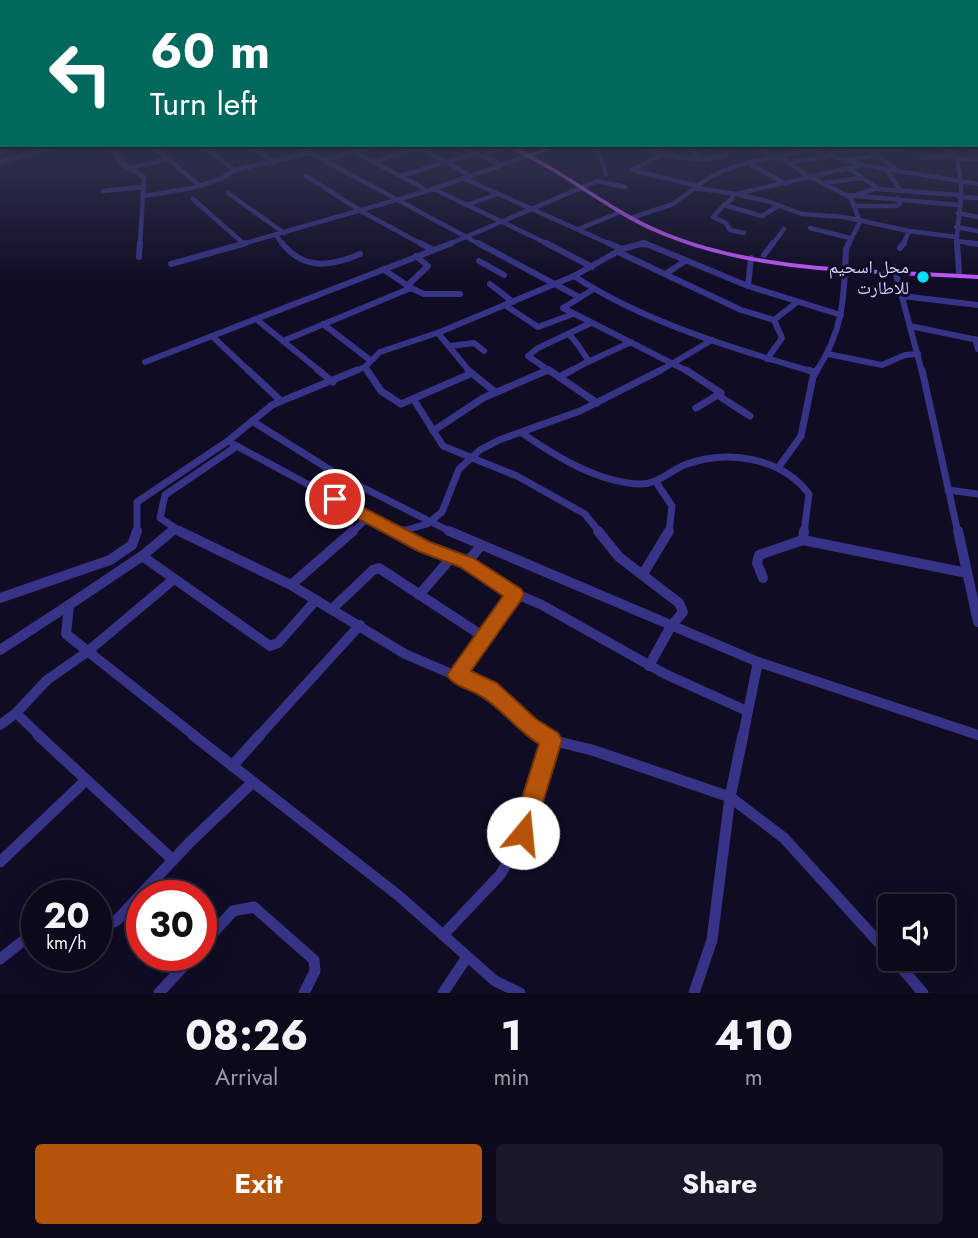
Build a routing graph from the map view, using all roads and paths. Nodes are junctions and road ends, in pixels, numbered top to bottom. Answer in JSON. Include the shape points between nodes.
{"nodes":[{"id":1,"x":120,"y":189,"type":"edge"},
{"id":2,"x":144,"y":189,"type":"edge"},
{"id":3,"x":181,"y":189,"type":"edge"},
{"id":4,"x":327,"y":189,"type":"edge"},
{"id":5,"x":380,"y":189,"type":"edge"},
{"id":6,"x":420,"y":189,"type":"edge"},
{"id":7,"x":433,"y":189,"type":"edge"},
{"id":8,"x":434,"y":189,"type":"edge"},
{"id":9,"x":489,"y":189,"type":"edge"},
{"id":10,"x":580,"y":189,"type":"edge"},
{"id":11,"x":589,"y":189,"type":"edge"},
{"id":12,"x":590,"y":189,"type":"edge"},
{"id":13,"x":693,"y":189,"type":"edge"},
{"id":14,"x":709,"y":189,"type":"edge"},
{"id":15,"x":758,"y":189,"type":"edge"},
{"id":16,"x":837,"y":189,"type":"edge"},
{"id":17,"x":872,"y":189,"type":"edge"},
{"id":18,"x":888,"y":189,"type":"edge"},
{"id":19,"x":930,"y":189,"type":"edge"},
{"id":20,"x":960,"y":189,"type":"edge"},
{"id":21,"x":893,"y":190,"type":"junction"},
{"id":22,"x":900,"y":190,"type":"joint"},
{"id":23,"x":103,"y":191,"type":"dead end"},
{"id":24,"x":934,"y":192,"type":"junction"},
{"id":25,"x":228,"y":193,"type":"dead end"},
{"id":26,"x":498,"y":194,"type":"junction"},
{"id":27,"x":734,"y":194,"type":"junction"},
{"id":28,"x":849,"y":195,"type":"junction"},
{"id":29,"x":144,"y":196,"type":"junction"},
{"id":30,"x":959,"y":196,"type":"junction"},
{"id":31,"x":978,"y":198,"type":"edge"},
{"id":32,"x":193,"y":199,"type":"dead end"},
{"id":33,"x":398,"y":199,"type":"junction"},
{"id":34,"x":899,"y":200,"type":"junction"},
{"id":35,"x":467,"y":205,"type":"junction"},
{"id":36,"x":724,"y":205,"type":"junction"},
{"id":37,"x":958,"y":205,"type":"junction"},
{"id":38,"x":778,"y":206,"type":"junction"},
{"id":39,"x":855,"y":206,"type":"junction"},
{"id":40,"x":533,"y":209,"type":"junction"},
{"id":41,"x":360,"y":211,"type":"junction"},
{"id":42,"x":620,"y":212,"type":"junction"},
{"id":43,"x":957,"y":214,"type":"junction"},
{"id":44,"x":639,"y":216,"type":"junction"},
{"id":45,"x":978,"y":217,"type":"edge"},
{"id":46,"x":631,"y":218,"type":"junction"},
{"id":47,"x":502,"y":222,"type":"junction"},
{"id":48,"x":860,"y":222,"type":"junction"},
{"id":49,"x":810,"y":228,"type":"dead end"},
{"id":50,"x":956,"y":228,"type":"junction"},
{"id":51,"x":579,"y":229,"type":"junction"},
{"id":52,"x":784,"y":229,"type":"dead end"},
{"id":53,"x":909,"y":231,"type":"junction"},
{"id":54,"x":978,"y":231,"type":"edge"},
{"id":55,"x":284,"y":233,"type":"junction"},
{"id":56,"x":744,"y":233,"type":"dead end"},
{"id":57,"x":276,"y":235,"type":"junction"},
{"id":58,"x":469,"y":236,"type":"junction"},
{"id":59,"x":850,"y":238,"type":"junction"},
{"id":60,"x":956,"y":239,"type":"junction"},
{"id":61,"x":244,"y":244,"type":"junction"},
{"id":62,"x":978,"y":244,"type":"edge"},
{"id":63,"x":900,"y":248,"type":"dead end"},
{"id":64,"x":433,"y":250,"type":"junction"},
{"id":65,"x":620,"y":250,"type":"junction"},
{"id":66,"x":360,"y":254,"type":"dead end"},
{"id":67,"x":764,"y":255,"type":"junction"},
{"id":68,"x":416,"y":256,"type":"junction"},
{"id":69,"x":139,"y":257,"type":"dead end"},
{"id":70,"x":751,"y":258,"type":"junction"},
{"id":71,"x":511,"y":259,"type":"junction"},
{"id":72,"x":479,"y":261,"type":"dead end"},
{"id":73,"x":685,"y":261,"type":"junction"},
{"id":74,"x":171,"y":264,"type":"dead end"},
{"id":75,"x":845,"y":265,"type":"junction"},
{"id":76,"x":490,"y":267,"type":"junction"},
{"id":77,"x":592,"y":267,"type":"junction"},
{"id":78,"x":383,"y":269,"type":"junction"},
{"id":79,"x":895,"y":269,"type":"junction"},
{"id":80,"x":959,"y":272,"type":"junction"},
{"id":81,"x":667,"y":273,"type":"junction"},
{"id":82,"x":504,"y":275,"type":"dead end"},
{"id":83,"x":978,"y":275,"type":"edge"},
{"id":84,"x":574,"y":276,"type":"junction"},
{"id":85,"x":490,"y":284,"type":"dead end"},
{"id":86,"x":557,"y":284,"type":"junction"},
{"id":87,"x":410,"y":286,"type":"junction"},
{"id":88,"x":748,"y":286,"type":"junction"},
{"id":89,"x":592,"y":290,"type":"junction"},
{"id":90,"x":460,"y":293,"type":"dead end"},
{"id":91,"x":902,"y":296,"type":"junction"},
{"id":92,"x":579,"y":297,"type":"junction"},
{"id":93,"x":513,"y":302,"type":"junction"},
{"id":94,"x":797,"y":302,"type":"junction"},
{"id":95,"x":505,"y":305,"type":"junction"},
{"id":96,"x":978,"y":305,"type":"edge"},
{"id":97,"x":573,"y":314,"type":"junction"},
{"id":98,"x":841,"y":315,"type":"junction"},
{"id":99,"x":256,"y":319,"type":"junction"},
{"id":100,"x":774,"y":320,"type":"junction"},
{"id":101,"x":591,"y":323,"type":"junction"},
{"id":102,"x":323,"y":324,"type":"junction"},
{"id":103,"x":910,"y":326,"type":"junction"},
{"id":104,"x":438,"y":333,"type":"junction"},
{"id":105,"x":568,"y":334,"type":"junction"},
{"id":106,"x":212,"y":336,"type":"junction"},
{"id":107,"x":977,"y":339,"type":"edge"},
{"id":108,"x":712,"y":340,"type":"junction"},
{"id":109,"x":283,"y":341,"type":"junction"},
{"id":110,"x":631,"y":342,"type":"junction"},
{"id":111,"x":450,"y":346,"type":"junction"},
{"id":112,"x":978,"y":349,"type":"edge"},
{"id":113,"x":484,"y":351,"type":"dead end"},
{"id":114,"x":828,"y":354,"type":"junction"},
{"id":115,"x":918,"y":354,"type":"junction"},
{"id":116,"x":766,"y":359,"type":"junction"},
{"id":117,"x":145,"y":362,"type":"dead end"},
{"id":118,"x":588,"y":362,"type":"junction"},
{"id":119,"x":368,"y":363,"type":"junction"},
{"id":120,"x":675,"y":363,"type":"junction"},
{"id":121,"x":548,"y":370,"type":"junction"},
{"id":122,"x":815,"y":372,"type":"junction"},
{"id":123,"x":470,"y":373,"type":"junction"},
{"id":124,"x":559,"y":377,"type":"junction"},
{"id":125,"x":332,"y":382,"type":"junction"},
{"id":126,"x":495,"y":392,"type":"junction"},
{"id":127,"x":719,"y":397,"type":"junction"},
{"id":128,"x":415,"y":400,"type":"junction"},
{"id":129,"x":281,"y":401,"type":"junction"},
{"id":130,"x":597,"y":403,"type":"junction"},
{"id":131,"x":696,"y":408,"type":"dead end"},
{"id":132,"x":750,"y":416,"type":"dead end"},
{"id":133,"x":252,"y":421,"type":"junction"},
{"id":134,"x":433,"y":431,"type":"junction"},
{"id":135,"x":522,"y":433,"type":"junction"},
{"id":136,"x":232,"y":443,"type":"junction"},
{"id":137,"x":471,"y":457,"type":"junction"},
{"id":138,"x":778,"y":468,"type":"junction"},
{"id":139,"x":656,"y":482,"type":"junction"},
{"id":140,"x":948,"y":490,"type":"junction"},
{"id":141,"x":978,"y":494,"type":"edge"},
{"id":142,"x":368,"y":518,"type":"junction"},
{"id":143,"x":429,"y":523,"type":"junction"},
{"id":144,"x":175,"y":529,"type":"junction"},
{"id":145,"x":399,"y":532,"type":"junction"},
{"id":146,"x":803,"y":540,"type":"junction"},
{"id":147,"x":481,"y":546,"type":"junction"},
{"id":148,"x":142,"y":556,"type":"junction"},
{"id":149,"x":452,"y":557,"type":"junction"},
{"id":150,"x":467,"y":562,"type":"junction"},
{"id":151,"x":967,"y":573,"type":"junction"},
{"id":152,"x":643,"y":574,"type":"junction"},
{"id":153,"x":763,"y":578,"type":"dead end"},
{"id":154,"x":174,"y":579,"type":"junction"},
{"id":155,"x":291,"y":585,"type":"junction"},
{"id":156,"x":515,"y":594,"type":"junction"},
{"id":157,"x":419,"y":595,"type":"junction"},
{"id":158,"x":0,"y":598,"type":"edge"},
{"id":159,"x":316,"y":600,"type":"junction"},
{"id":160,"x":69,"y":606,"type":"junction"},
{"id":161,"x":332,"y":609,"type":"junction"},
{"id":162,"x":977,"y":616,"type":"edge"},
{"id":163,"x":360,"y":625,"type":"junction"},
{"id":164,"x":671,"y":626,"type":"junction"},
{"id":165,"x":484,"y":636,"type":"junction"},
{"id":166,"x":0,"y":650,"type":"edge"},
{"id":167,"x":87,"y":652,"type":"junction"},
{"id":168,"x":758,"y":662,"type":"junction"},
{"id":169,"x":649,"y":666,"type":"junction"},
{"id":170,"x":457,"y":675,"type":"junction"},
{"id":171,"x":747,"y":711,"type":"junction"},
{"id":172,"x":16,"y":713,"type":"junction"},
{"id":173,"x":0,"y":725,"type":"edge"},
{"id":174,"x":978,"y":735,"type":"edge"},
{"id":175,"x":551,"y":740,"type":"junction"},
{"id":176,"x":232,"y":766,"type":"junction"},
{"id":177,"x":85,"y":781,"type":"junction"},
{"id":178,"x":252,"y":783,"type":"junction"},
{"id":179,"x":730,"y":797,"type":"junction"},
{"id":180,"x":173,"y":860,"type":"junction"},
{"id":181,"x":0,"y":862,"type":"edge"},
{"id":182,"x":112,"y":923,"type":"edge"},
{"id":183,"x":217,"y":928,"type":"edge"},
{"id":184,"x":443,"y":935,"type":"junction"},
{"id":185,"x":878,"y":942,"type":"edge"},
{"id":186,"x":21,"y":943,"type":"edge"},
{"id":187,"x":467,"y":957,"type":"junction"},
{"id":188,"x":0,"y":959,"type":"edge"},
{"id":189,"x":179,"y":971,"type":"edge"},
{"id":190,"x":904,"y":971,"type":"edge"},
{"id":191,"x":159,"y":993,"type":"edge"},
{"id":192,"x":304,"y":993,"type":"edge"},
{"id":193,"x":443,"y":993,"type":"edge"},
{"id":194,"x":520,"y":993,"type":"edge"},
{"id":195,"x":694,"y":993,"type":"edge"},
{"id":196,"x":923,"y":993,"type":"edge"}],
"edges":[{"from":1,"to":23,"type":"street"},
{"from":2,"to":29,"type":"street"},
{"from":3,"to":29,"type":"street"},
{"from":4,"to":41,"type":"street"},
{"from":5,"to":33,"type":"street"},
{"from":6,"to":33,"type":"street"},
{"from":7,"to":33,"type":"street"},
{"from":8,"to":35,"type":"street"},
{"from":9,"to":26,"type":"street"},
{"from":10,"to":40,"type":"street"},
{"from":11,"to":42,"type":"main road"},
{"from":12,"to":44,"type":"main road"},
{"from":13,"to":44,"type":"street","via":[[673,205]]},
{"from":14,"to":27,"type":"street"},
{"from":15,"to":27,"type":"street"},
{"from":16,"to":28,"type":"street"},
{"from":17,"to":28,"type":"street"},
{"from":18,"to":21,"type":"street"},
{"from":19,"to":24,"type":"street"},
{"from":20,"to":30,"type":"street"},
{"from":21,"to":22,"type":"street"},
{"from":21,"to":34,"type":"street"},
{"from":22,"to":24,"type":"street"},
{"from":24,"to":30,"type":"street"},
{"from":25,"to":55,"type":"street"},
{"from":26,"to":35,"type":"street"},
{"from":26,"to":40,"type":"street"},
{"from":27,"to":36,"type":"street"},
{"from":27,"to":38,"type":"street"},
{"from":28,"to":34,"type":"street"},
{"from":28,"to":39,"type":"street"},
{"from":29,"to":69,"type":"street"},
{"from":30,"to":31,"type":"street"},
{"from":30,"to":37,"type":"street"},
{"from":32,"to":61,"type":"street"},
{"from":33,"to":41,"type":"street"},
{"from":33,"to":58,"type":"street"},
{"from":34,"to":37,"type":"street"},
{"from":34,"to":39,"type":"street","via":[[897,206]]},
{"from":35,"to":47,"type":"street"},
{"from":36,"to":38,"type":"street","via":[[761,217]]},
{"from":36,"to":56,"type":"street","via":[[713,217],[730,230]]},
{"from":37,"to":43,"type":"street"},
{"from":38,"to":48,"type":"street"},
{"from":39,"to":48,"type":"street"},
{"from":40,"to":47,"type":"street"},
{"from":40,"to":51,"type":"street"},
{"from":41,"to":55,"type":"street"},
{"from":41,"to":64,"type":"street"},
{"from":42,"to":46,"type":"main road"},
{"from":42,"to":51,"type":"street"},
{"from":43,"to":45,"type":"street"},
{"from":43,"to":50,"type":"street"},
{"from":44,"to":46,"type":"street"},
{"from":44,"to":67,"type":"main road","via":[[687,237]]},
{"from":46,"to":70,"type":"main road","via":[[695,245]]},
{"from":47,"to":58,"type":"street"},
{"from":47,"to":77,"type":"street"},
{"from":48,"to":53,"type":"street"},
{"from":48,"to":59,"type":"street"},
{"from":49,"to":59,"type":"street"},
{"from":50,"to":54,"type":"street"},
{"from":50,"to":60,"type":"street"},
{"from":51,"to":65,"type":"street"},
{"from":52,"to":67,"type":"street"},
{"from":53,"to":60,"type":"street"},
{"from":53,"to":63,"type":"street"},
{"from":55,"to":57,"type":"street"},
{"from":57,"to":61,"type":"street"},
{"from":57,"to":66,"type":"street","via":[[286,250],[305,262]]},
{"from":58,"to":64,"type":"street"},
{"from":58,"to":71,"type":"street"},
{"from":59,"to":75,"type":"street"},
{"from":60,"to":62,"type":"street"},
{"from":60,"to":80,"type":"street"},
{"from":61,"to":74,"type":"street"},
{"from":64,"to":68,"type":"street"},
{"from":65,"to":73,"type":"street","via":[[644,243]]},
{"from":65,"to":77,"type":"street"},
{"from":65,"to":81,"type":"street"},
{"from":67,"to":75,"type":"main road"},
{"from":68,"to":78,"type":"street"},
{"from":68,"to":87,"type":"street","via":[[428,266]]},
{"from":70,"to":75,"type":"main road"},
{"from":70,"to":88,"type":"street"},
{"from":71,"to":76,"type":"street"},
{"from":71,"to":86,"type":"street"},
{"from":72,"to":76,"type":"street"},
{"from":73,"to":81,"type":"street"},
{"from":73,"to":88,"type":"street"},
{"from":75,"to":79,"type":"main road"},
{"from":75,"to":98,"type":"street"},
{"from":76,"to":82,"type":"street"},
{"from":77,"to":84,"type":"street"},
{"from":78,"to":87,"type":"street"},
{"from":78,"to":99,"type":"street"},
{"from":79,"to":80,"type":"main road"},
{"from":79,"to":83,"type":"main road"},
{"from":79,"to":91,"type":"street"},
{"from":80,"to":83,"type":"main road"},
{"from":81,"to":100,"type":"street","via":[[741,310]]},
{"from":84,"to":86,"type":"street"},
{"from":84,"to":89,"type":"street"},
{"from":85,"to":93,"type":"street"},
{"from":86,"to":92,"type":"street"},
{"from":86,"to":93,"type":"street"},
{"from":87,"to":90,"type":"street","via":[[424,294]]},
{"from":87,"to":102,"type":"street"},
{"from":88,"to":94,"type":"street"},
{"from":89,"to":92,"type":"street"},
{"from":89,"to":108,"type":"street"},
{"from":91,"to":96,"type":"street"},
{"from":91,"to":103,"type":"street"},
{"from":92,"to":97,"type":"street","via":[[562,306]]},
{"from":93,"to":95,"type":"street"},
{"from":94,"to":98,"type":"street"},
{"from":94,"to":100,"type":"street"},
{"from":95,"to":97,"type":"street","via":[[538,327]]},
{"from":95,"to":104,"type":"street"},
{"from":97,"to":101,"type":"street"},
{"from":98,"to":114,"type":"street"},
{"from":99,"to":106,"type":"street"},
{"from":99,"to":109,"type":"street"},
{"from":100,"to":116,"type":"street","via":[[782,338]]},
{"from":101,"to":105,"type":"street"},
{"from":101,"to":110,"type":"street"},
{"from":102,"to":109,"type":"street"},
{"from":102,"to":119,"type":"street"},
{"from":103,"to":107,"type":"street"},
{"from":103,"to":115,"type":"street"},
{"from":104,"to":111,"type":"street"},
{"from":104,"to":119,"type":"street","via":[[380,352]]},
{"from":105,"to":118,"type":"street","via":[[579,343]]},
{"from":105,"to":121,"type":"street","via":[[529,355]]},
{"from":106,"to":117,"type":"street"},
{"from":106,"to":129,"type":"street"},
{"from":107,"to":112,"type":"street"},
{"from":108,"to":116,"type":"street"},
{"from":108,"to":120,"type":"street"},
{"from":109,"to":125,"type":"street"},
{"from":110,"to":118,"type":"street"},
{"from":110,"to":120,"type":"street"},
{"from":111,"to":113,"type":"street","via":[[474,343]]},
{"from":111,"to":123,"type":"street"},
{"from":114,"to":115,"type":"street","via":[[882,365]]},
{"from":114,"to":122,"type":"street"},
{"from":115,"to":140,"type":"street"},
{"from":116,"to":122,"type":"street"},
{"from":118,"to":124,"type":"street"},
{"from":119,"to":125,"type":"street"},
{"from":119,"to":128,"type":"street","via":[[386,397],[401,404]]},
{"from":120,"to":127,"type":"street","via":[[720,391]]},
{"from":120,"to":130,"type":"street"},
{"from":121,"to":124,"type":"street"},
{"from":121,"to":126,"type":"street"},
{"from":122,"to":138,"type":"street","via":[[804,428]]},
{"from":123,"to":126,"type":"street"},
{"from":123,"to":128,"type":"street"},
{"from":124,"to":130,"type":"street"},
{"from":125,"to":129,"type":"street"},
{"from":126,"to":134,"type":"street"},
{"from":127,"to":131,"type":"street"},
{"from":127,"to":132,"type":"street"},
{"from":128,"to":134,"type":"street"},
{"from":129,"to":133,"type":"street"},
{"from":130,"to":135,"type":"street"},
{"from":133,"to":136,"type":"street"},
{"from":133,"to":143,"type":"street","via":[[340,476]]},
{"from":134,"to":137,"type":"street","via":[[443,446]]},
{"from":135,"to":137,"type":"street","via":[[502,438]]},
{"from":135,"to":139,"type":"street","via":[[582,466],[626,481]]},
{"from":136,"to":142,"type":"street"},
{"from":136,"to":144,"type":"street","via":[[165,495],[160,518]]},
{"from":136,"to":158,"type":"street","via":[[137,502],[135,539],[127,551]]},
{"from":137,"to":143,"type":"street","via":[[458,471],[450,502]]},
{"from":137,"to":152,"type":"street","via":[[517,476],[585,514],[609,547]]},
{"from":138,"to":139,"type":"street","via":[[760,461],[700,462],[682,466]]},
{"from":138,"to":146,"type":"street","via":[[808,494]]},
{"from":139,"to":152,"type":"street","via":[[670,503],[673,521]]},
{"from":140,"to":141,"type":"street"},
{"from":140,"to":151,"type":"street"},
{"from":142,"to":145,"type":"street"},
{"from":142,"to":155,"type":"street"},
{"from":143,"to":145,"type":"street"},
{"from":143,"to":147,"type":"street"},
{"from":144,"to":148,"type":"street"},
{"from":144,"to":155,"type":"street"},
{"from":145,"to":149,"type":"street"},
{"from":146,"to":151,"type":"street"},
{"from":146,"to":153,"type":"street","via":[[760,555],[757,563]]},
{"from":147,"to":150,"type":"street"},
{"from":147,"to":164,"type":"street"},
{"from":148,"to":154,"type":"street"},
{"from":148,"to":160,"type":"street"},
{"from":149,"to":150,"type":"street"},
{"from":149,"to":157,"type":"street"},
{"from":150,"to":156,"type":"street"},
{"from":151,"to":162,"type":"street"},
{"from":152,"to":164,"type":"street","via":[[681,606],[682,612]]},
{"from":154,"to":159,"type":"street","via":[[270,646],[278,643]]},
{"from":154,"to":167,"type":"street"},
{"from":155,"to":159,"type":"street"},
{"from":156,"to":165,"type":"street"},
{"from":156,"to":169,"type":"street"},
{"from":157,"to":161,"type":"street","via":[[377,568]]},
{"from":157,"to":165,"type":"street"},
{"from":159,"to":161,"type":"street"},
{"from":160,"to":166,"type":"street"},
{"from":160,"to":167,"type":"street","via":[[66,634]]},
{"from":161,"to":163,"type":"street"},
{"from":163,"to":170,"type":"street","via":[[405,654]]},
{"from":163,"to":176,"type":"street"},
{"from":164,"to":168,"type":"street"},
{"from":164,"to":169,"type":"street"},
{"from":165,"to":170,"type":"street"},
{"from":167,"to":172,"type":"street","via":[[47,680]]},
{"from":167,"to":176,"type":"street"},
{"from":168,"to":171,"type":"street"},
{"from":168,"to":174,"type":"street"},
{"from":169,"to":171,"type":"street"},
{"from":170,"to":175,"type":"street","via":[[489,690],[528,726]]},
{"from":171,"to":179,"type":"street"},
{"from":172,"to":173,"type":"street"},
{"from":172,"to":177,"type":"street"},
{"from":175,"to":179,"type":"street"},
{"from":175,"to":184,"type":"street","via":[[514,852],[500,875]]},
{"from":176,"to":178,"type":"street"},
{"from":177,"to":180,"type":"street"},
{"from":177,"to":181,"type":"street"},
{"from":178,"to":180,"type":"street"},
{"from":178,"to":184,"type":"street"},
{"from":179,"to":185,"type":"street","via":[[784,838]]},
{"from":179,"to":195,"type":"street","via":[[712,940]]},
{"from":180,"to":182,"type":"street"},
{"from":183,"to":192,"type":"street","via":[[233,911],[254,906],[314,960],[315,971]]},
{"from":184,"to":187,"type":"street"},
{"from":186,"to":188,"type":"street"},
{"from":187,"to":193,"type":"street"},
{"from":187,"to":194,"type":"street","via":[[495,981]]},
{"from":189,"to":191,"type":"street"},
{"from":190,"to":196,"type":"street"}]}
